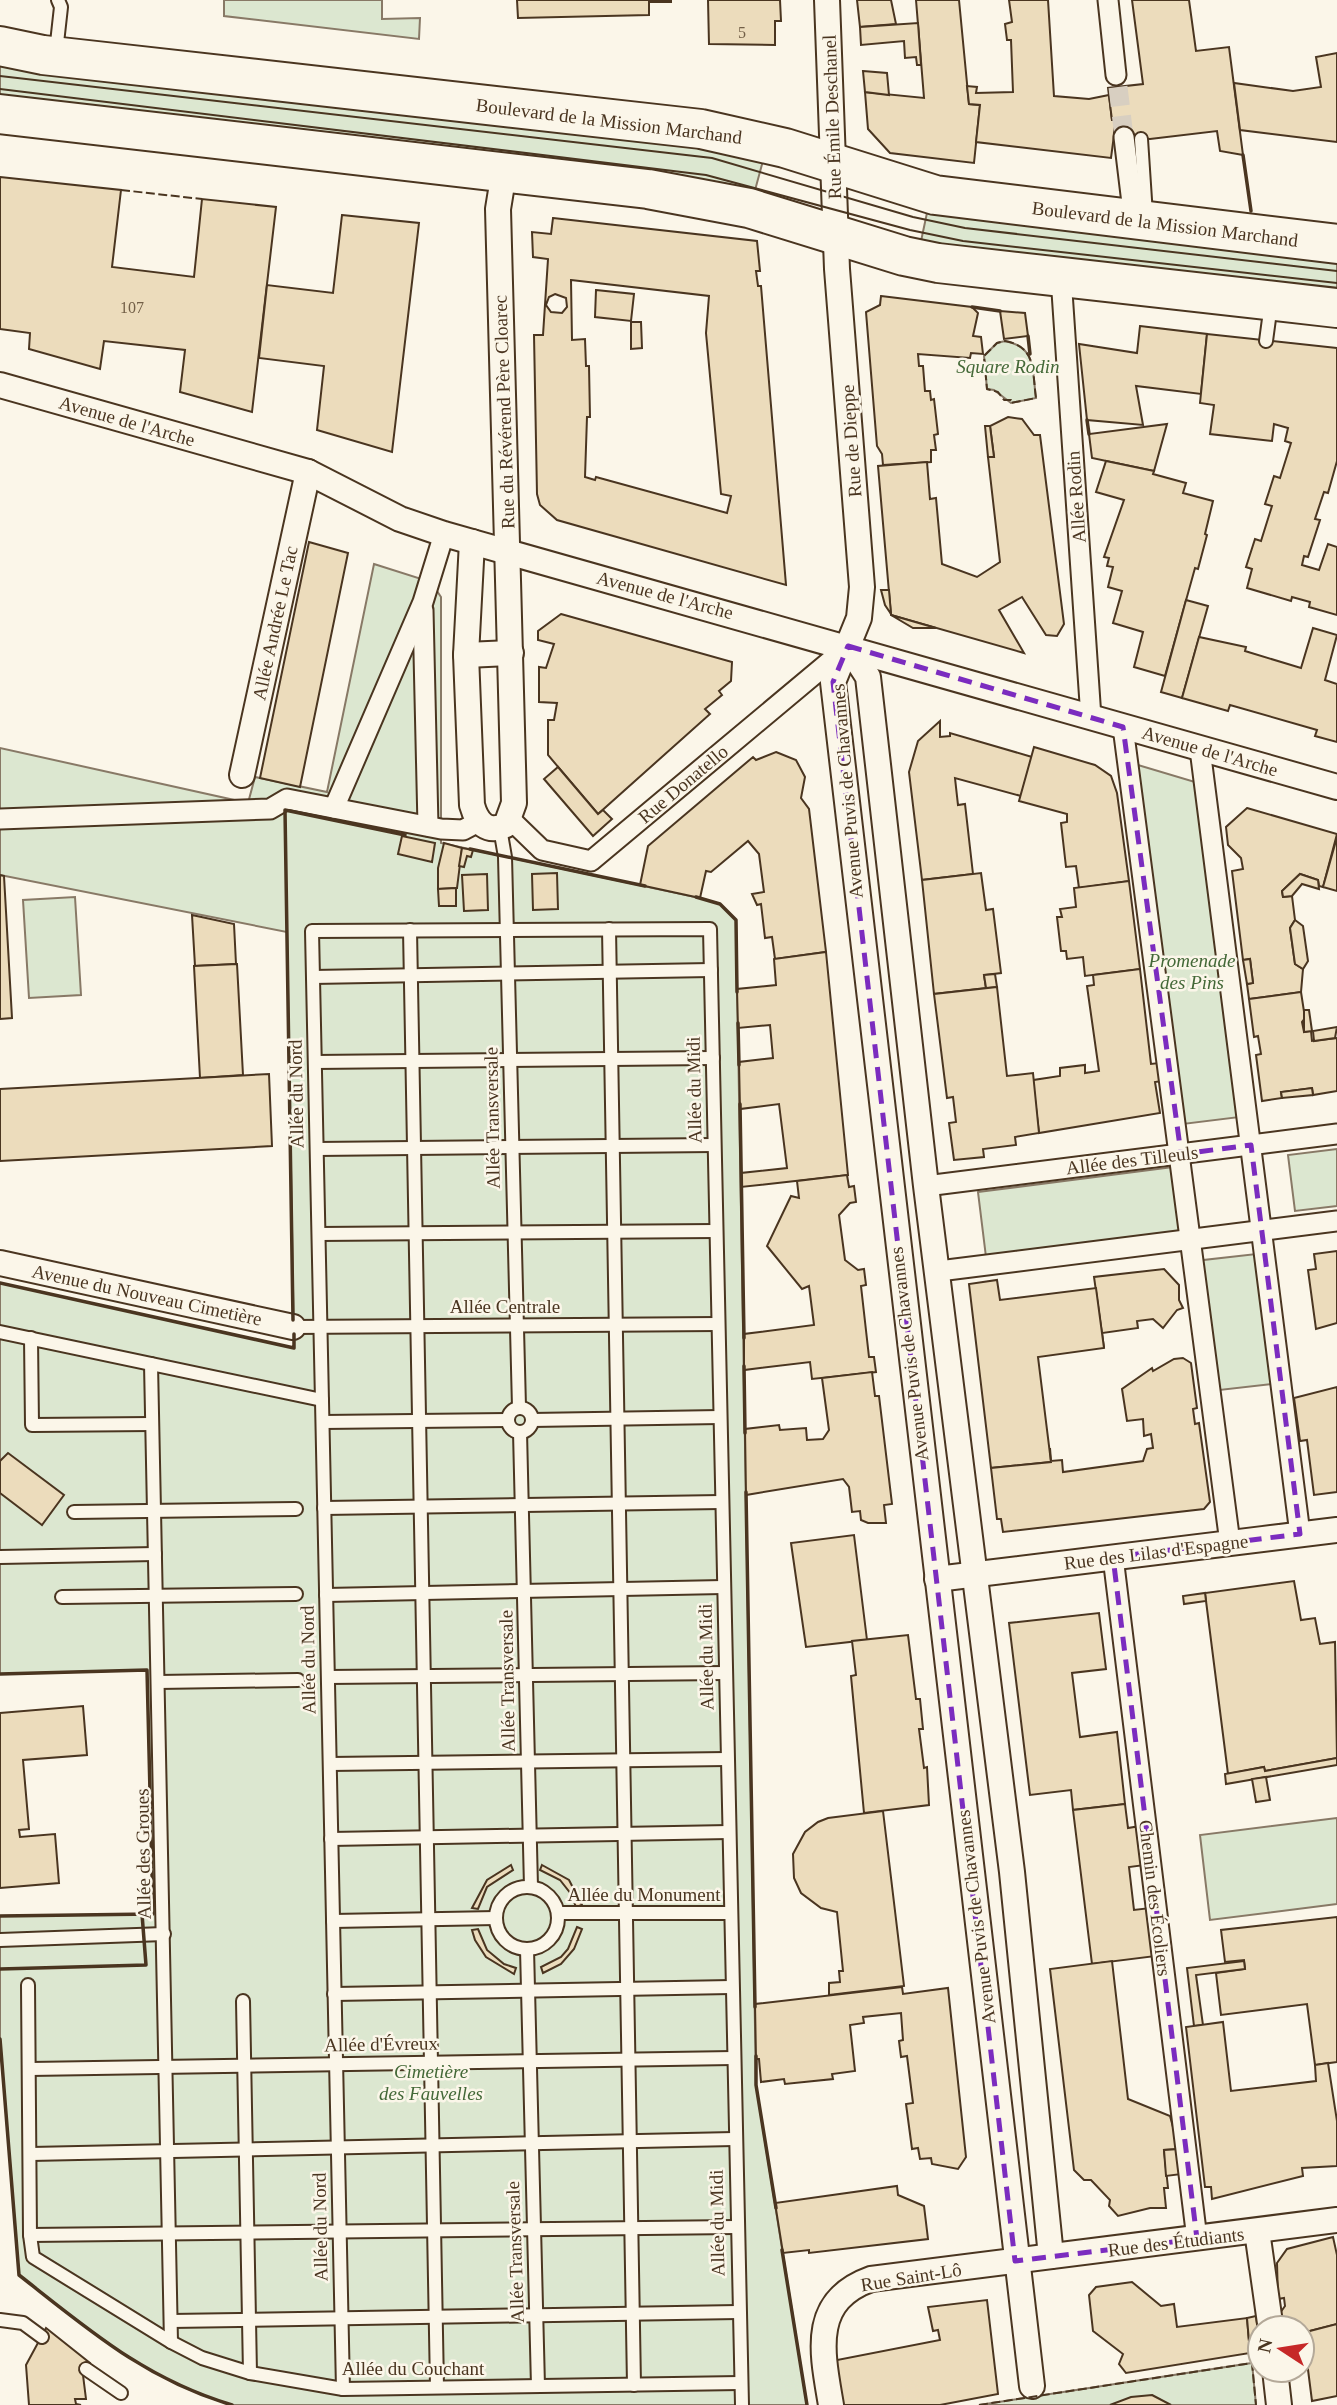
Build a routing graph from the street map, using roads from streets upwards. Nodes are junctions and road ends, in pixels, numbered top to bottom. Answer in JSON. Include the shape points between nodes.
{"nodes":[{"id":1,"x":827,"y":0,"type":"edge"},
{"id":2,"x":1108,"y":0,"type":"edge"},
{"id":3,"x":0,"y":46,"type":"edge"},
{"id":4,"x":1116,"y":75,"type":"tunnel mouth"},
{"id":5,"x":0,"y":114,"type":"edge"},
{"id":6,"x":1133,"y":138,"type":"tunnel mouth"},
{"id":7,"x":834,"y":165,"type":"junction"},
{"id":8,"x":504,"y":172,"type":"junction"},
{"id":9,"x":1140,"y":213,"type":"junction"},
{"id":10,"x":836,"y":235,"type":"junction"},
{"id":11,"x":1337,"y":244,"type":"edge"},
{"id":12,"x":1061,"y":277,"type":"junction"},
{"id":13,"x":1337,"y":308,"type":"edge"},
{"id":14,"x":0,"y":385,"type":"edge"},
{"id":15,"x":307,"y":472,"type":"junction"},
{"id":16,"x":444,"y":534,"type":"junction"},
{"id":17,"x":472,"y":542,"type":"junction"},
{"id":18,"x":509,"y":552,"type":"junction"},
{"id":19,"x":422,"y":602,"type":"junction"},
{"id":20,"x":848,"y":646,"type":"junction"},
{"id":21,"x":511,"y":653,"type":"junction"},
{"id":22,"x":466,"y":654,"type":"junction"},
{"id":23,"x":1091,"y":718,"type":"junction"},
{"id":24,"x":1123,"y":727,"type":"junction"},
{"id":25,"x":1200,"y":748,"type":"junction"},
{"id":26,"x":242,"y":775,"type":"dead end"},
{"id":27,"x":1337,"y":787,"type":"edge"},
{"id":28,"x":334,"y":808,"type":"junction"},
{"id":29,"x":0,"y":819,"type":"edge"},
{"id":30,"x":496,"y":823,"type":"junction"},
{"id":31,"x":428,"y":827,"type":"junction"},
{"id":32,"x":1337,"y":1135,"type":"edge"},
{"id":33,"x":1251,"y":1145,"type":"junction"},
{"id":34,"x":1181,"y":1154,"type":"junction"},
{"id":35,"x":926,"y":1186,"type":"junction"},
{"id":36,"x":1337,"y":1221,"type":"edge"},
{"id":37,"x":1262,"y":1230,"type":"junction"},
{"id":38,"x":1192,"y":1239,"type":"junction"},
{"id":39,"x":0,"y":1263,"type":"edge"},
{"id":40,"x":939,"y":1271,"type":"junction"},
{"id":41,"x":293,"y":1327,"type":"road end"},
{"id":42,"x":1337,"y":1530,"type":"edge"},
{"id":43,"x":1300,"y":1534,"type":"junction"},
{"id":44,"x":1230,"y":1543,"type":"junction"},
{"id":45,"x":1113,"y":1557,"type":"junction"},
{"id":46,"x":975,"y":1574,"type":"junction"},
{"id":47,"x":937,"y":1579,"type":"junction"},
{"id":48,"x":1337,"y":2220,"type":"edge"},
{"id":49,"x":1257,"y":2231,"type":"junction"},
{"id":50,"x":1197,"y":2239,"type":"junction"},
{"id":51,"x":1051,"y":2256,"type":"junction"},
{"id":52,"x":1015,"y":2261,"type":"junction"},
{"id":53,"x":1269,"y":2314,"type":"edge"},
{"id":54,"x":1277,"y":2384,"type":"edge"},
{"id":55,"x":1032,"y":2386,"type":"dead end"},
{"id":56,"x":831,"y":2405,"type":"edge"},
{"id":57,"x":1279,"y":2405,"type":"edge"}],
"edges":[{"from":1,"to":7,"type":"street","name":"Rue Émile Deschanel"},
{"from":2,"to":4,"type":"street"},
{"from":3,"to":7,"type":"main road","name":"Boulevard de la Mission Marchand","via":[[701,129],[785,148]]},
{"from":5,"to":8,"type":"main road"},
{"from":6,"to":9,"type":"street"},
{"from":7,"to":9,"type":"main road","name":"Boulevard de la Mission Marchand","via":[[935,195]]},
{"from":7,"to":10,"type":"street","name":"Rue Émile Deschanel"},
{"from":8,"to":10,"type":"main road","via":[[703,197]]},
{"from":8,"to":18,"type":"street","name":"Rue du Révérend Père Cloarec","via":[[498,209]]},
{"from":9,"to":11,"type":"main road","name":"Boulevard de la Mission Marchand"},
{"from":10,"to":12,"type":"main road","via":[[938,263]]},
{"from":10,"to":20,"type":"street","name":"Rue de Dieppe","via":[[862,587],[859,618]]},
{"from":12,"to":13,"type":"main road"},
{"from":12,"to":23,"type":"street","name":"Allée Rodin"},
{"from":14,"to":15,"type":"street","name":"Avenue de l'Arche"},
{"from":15,"to":16,"type":"street","name":"Avenue de l'Arche","via":[[400,519]]},
{"from":15,"to":26,"type":"street","name":"Allée Andrée Le Tac"},
{"from":16,"to":17,"type":"street","name":"Avenue de l'Arche"},
{"from":16,"to":19,"type":"street"},
{"from":17,"to":18,"type":"street","name":"Avenue de l'Arche"},
{"from":17,"to":22,"type":"street","name":"Rue du Révérend Père Cloarec"},
{"from":18,"to":20,"type":"street","name":"Avenue de l'Arche"},
{"from":18,"to":21,"type":"street","name":"Rue du Révérend Père Cloarec"},
{"from":19,"to":28,"type":"street"},
{"from":19,"to":31,"type":"street"},
{"from":20,"to":23,"type":"street","name":"Avenue de l'Arche"},
{"from":20,"to":30,"type":"street","name":"Rue Donatello","via":[[592,861],[542,850]]},
{"from":20,"to":35,"type":"street","name":"Avenue Puvis de Chavannes","via":[[868,677]]},
{"from":20,"to":47,"type":"street","name":"Avenue Puvis de Chavannes","via":[[833,682]]},
{"from":21,"to":22,"type":"street"},
{"from":21,"to":30,"type":"street","name":"Rue du Révérend Père Cloarec","via":[[514,803]]},
{"from":22,"to":30,"type":"street","name":"Rue du Révérend Père Cloarec","via":[[472,804]]},
{"from":23,"to":24,"type":"street","name":"Avenue de l'Arche"},
{"from":24,"to":25,"type":"street","name":"Avenue de l'Arche"},
{"from":24,"to":34,"type":"street"},
{"from":25,"to":27,"type":"street","name":"Avenue de l'Arche"},
{"from":25,"to":33,"type":"street"},
{"from":28,"to":29,"type":"street","via":[[286,799],[270,809]]},
{"from":28,"to":31,"type":"street"},
{"from":30,"to":31,"type":"street","via":[[463,830]]},
{"from":32,"to":33,"type":"street","name":"Allée des Tilleuls"},
{"from":33,"to":34,"type":"street","name":"Allée des Tilleuls"},
{"from":33,"to":37,"type":"street"},
{"from":34,"to":35,"type":"street","name":"Allée des Tilleuls"},
{"from":34,"to":38,"type":"street"},
{"from":35,"to":40,"type":"street","name":"Avenue Puvis de Chavannes"},
{"from":36,"to":37,"type":"street"},
{"from":37,"to":38,"type":"street"},
{"from":37,"to":43,"type":"street"},
{"from":38,"to":40,"type":"street"},
{"from":38,"to":44,"type":"street"},
{"from":39,"to":41,"type":"street","name":"Avenue du Nouveau Cimetière"},
{"from":40,"to":46,"type":"street","name":"Avenue Puvis de Chavannes"},
{"from":42,"to":43,"type":"street","name":"Rue des Lilas d'Espagne"},
{"from":43,"to":44,"type":"street","name":"Rue des Lilas d'Espagne"},
{"from":44,"to":45,"type":"street","name":"Rue des Lilas d'Espagne"},
{"from":45,"to":46,"type":"street","name":"Rue des Lilas d'Espagne"},
{"from":45,"to":50,"type":"street","name":"Chemin des Écoliers"},
{"from":46,"to":47,"type":"street","name":"Rue des Lilas d'Espagne"},
{"from":46,"to":51,"type":"street","name":"Avenue Puvis de Chavannes","via":[[1012,1872]]},
{"from":47,"to":52,"type":"street","name":"Avenue Puvis de Chavannes"},
{"from":48,"to":49,"type":"street","name":"Rue des Étudiants"},
{"from":49,"to":50,"type":"street","name":"Rue des Étudiants"},
{"from":49,"to":53,"type":"street"},
{"from":50,"to":51,"type":"street","name":"Rue des Étudiants"},
{"from":51,"to":52,"type":"street","name":"Rue des Étudiants"},
{"from":52,"to":55,"type":"street","name":"Avenue Puvis de Chavannes"},
{"from":52,"to":56,"type":"street","name":"Rue Saint-Lô","via":[[871,2279],[851,2286],[834,2302],[824,2328],[823,2358]]},
{"from":54,"to":57,"type":"street"}]}
